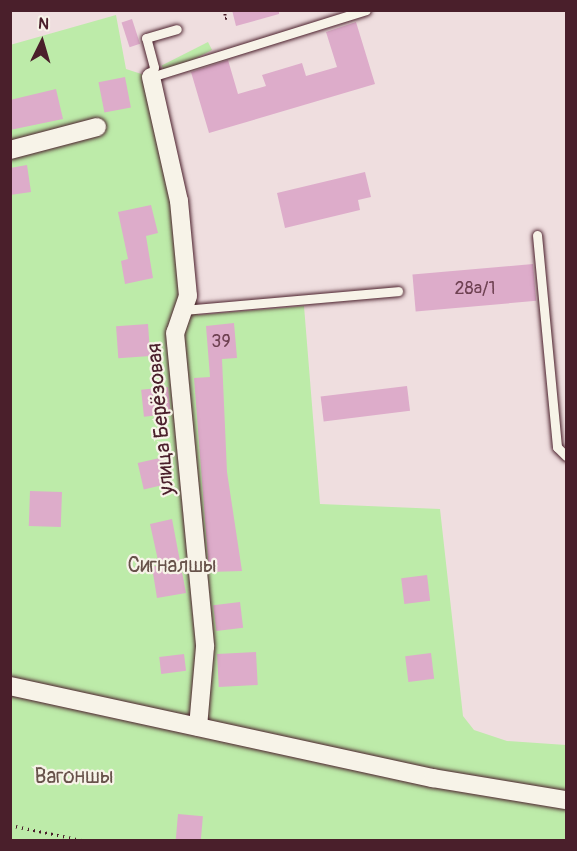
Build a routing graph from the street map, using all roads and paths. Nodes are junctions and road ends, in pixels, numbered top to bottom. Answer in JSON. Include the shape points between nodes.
{"nodes":[{"id":1,"x":366,"y":10,"type":"edge"},
{"id":2,"x":177,"y":29,"type":"dead end"},
{"id":3,"x":151,"y":76,"type":"junction"},
{"id":4,"x":97,"y":127,"type":"dead end"},
{"id":5,"x":10,"y":150,"type":"edge"},
{"id":6,"x":537,"y":235,"type":"dead end"},
{"id":7,"x":399,"y":291,"type":"dead end"},
{"id":8,"x":179,"y":311,"type":"junction"},
{"id":9,"x":567,"y":456,"type":"edge"},
{"id":10,"x":10,"y":686,"type":"edge"},
{"id":11,"x":198,"y":726,"type":"junction"},
{"id":12,"x":567,"y":800,"type":"edge"},
{"id":13,"x":10,"y":825,"type":"edge"},
{"id":14,"x":81,"y":840,"type":"edge"}],
"edges":[{"from":1,"to":3,"type":"lane"},
{"from":2,"to":3,"type":"lane","via":[[146,38],[154,67]]},
{"from":3,"to":8,"type":"street","name":"улица Берёзовая","via":[[179,201],[188,296]]},
{"from":4,"to":5,"type":"street"},
{"from":6,"to":9,"type":"lane","via":[[557,447]]},
{"from":7,"to":8,"type":"lane"},
{"from":8,"to":11,"type":"street","name":"улица Берёзовая","via":[[175,333],[180,399],[205,647]]},
{"from":10,"to":11,"type":"street"},
{"from":11,"to":12,"type":"street","via":[[434,778]]},
{"from":13,"to":14,"type":"path"}]}
